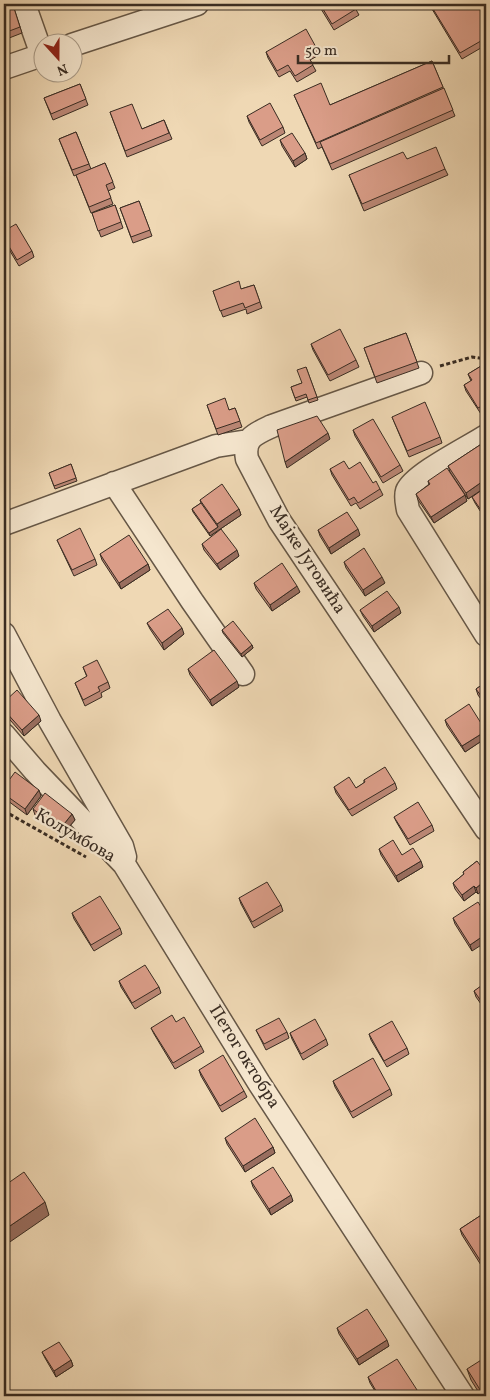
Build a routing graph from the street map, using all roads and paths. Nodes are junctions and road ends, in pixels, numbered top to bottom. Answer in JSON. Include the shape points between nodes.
{"nodes":[{"id":1,"x":24,"y":4,"type":"edge"},
{"id":2,"x":197,"y":4,"type":"edge"},
{"id":3,"x":34,"y":32,"type":"edge"},
{"id":4,"x":82,"y":42,"type":"edge"},
{"id":5,"x":32,"y":58,"type":"edge"},
{"id":6,"x":4,"y":68,"type":"edge"},
{"id":7,"x":486,"y":359,"type":"edge"},
{"id":8,"x":421,"y":373,"type":"joint"},
{"id":9,"x":486,"y":436,"type":"edge"},
{"id":10,"x":248,"y":441,"type":"junction"},
{"id":11,"x":114,"y":482,"type":"junction"},
{"id":12,"x":4,"y":524,"type":"edge"},
{"id":13,"x":4,"y":634,"type":"edge"},
{"id":14,"x":486,"y":635,"type":"edge"},
{"id":15,"x":243,"y":674,"type":"dead end"},
{"id":16,"x":4,"y":734,"type":"edge"},
{"id":17,"x":4,"y":811,"type":"edge"},
{"id":18,"x":486,"y":829,"type":"edge"},
{"id":19,"x":93,"y":861,"type":"dead end"},
{"id":20,"x":124,"y":864,"type":"junction"},
{"id":21,"x":463,"y":1396,"type":"edge"}],
"edges":[{"from":1,"to":3,"type":"street"},
{"from":2,"to":4,"type":"street"},
{"from":5,"to":6,"type":"street"},
{"from":7,"to":8,"type":"path","via":[[472,357]]},
{"from":8,"to":10,"type":"street","via":[[272,426]]},
{"from":9,"to":14,"type":"street","via":[[420,476],[407,491],[406,499],[408,510]]},
{"from":10,"to":11,"type":"street","via":[[216,446]]},
{"from":10,"to":18,"type":"street","name":"Мајке Југовића","via":[[245,449],[247,459],[279,520]]},
{"from":11,"to":12,"type":"street"},
{"from":11,"to":15,"type":"street"},
{"from":13,"to":20,"type":"street","via":[[122,846]]},
{"from":16,"to":20,"type":"street","name":"Петог октобра"},
{"from":17,"to":19,"type":"path","name":"Колумбова"},
{"from":20,"to":21,"type":"street","name":"Петог октобра","via":[[259,1083]]}]}
